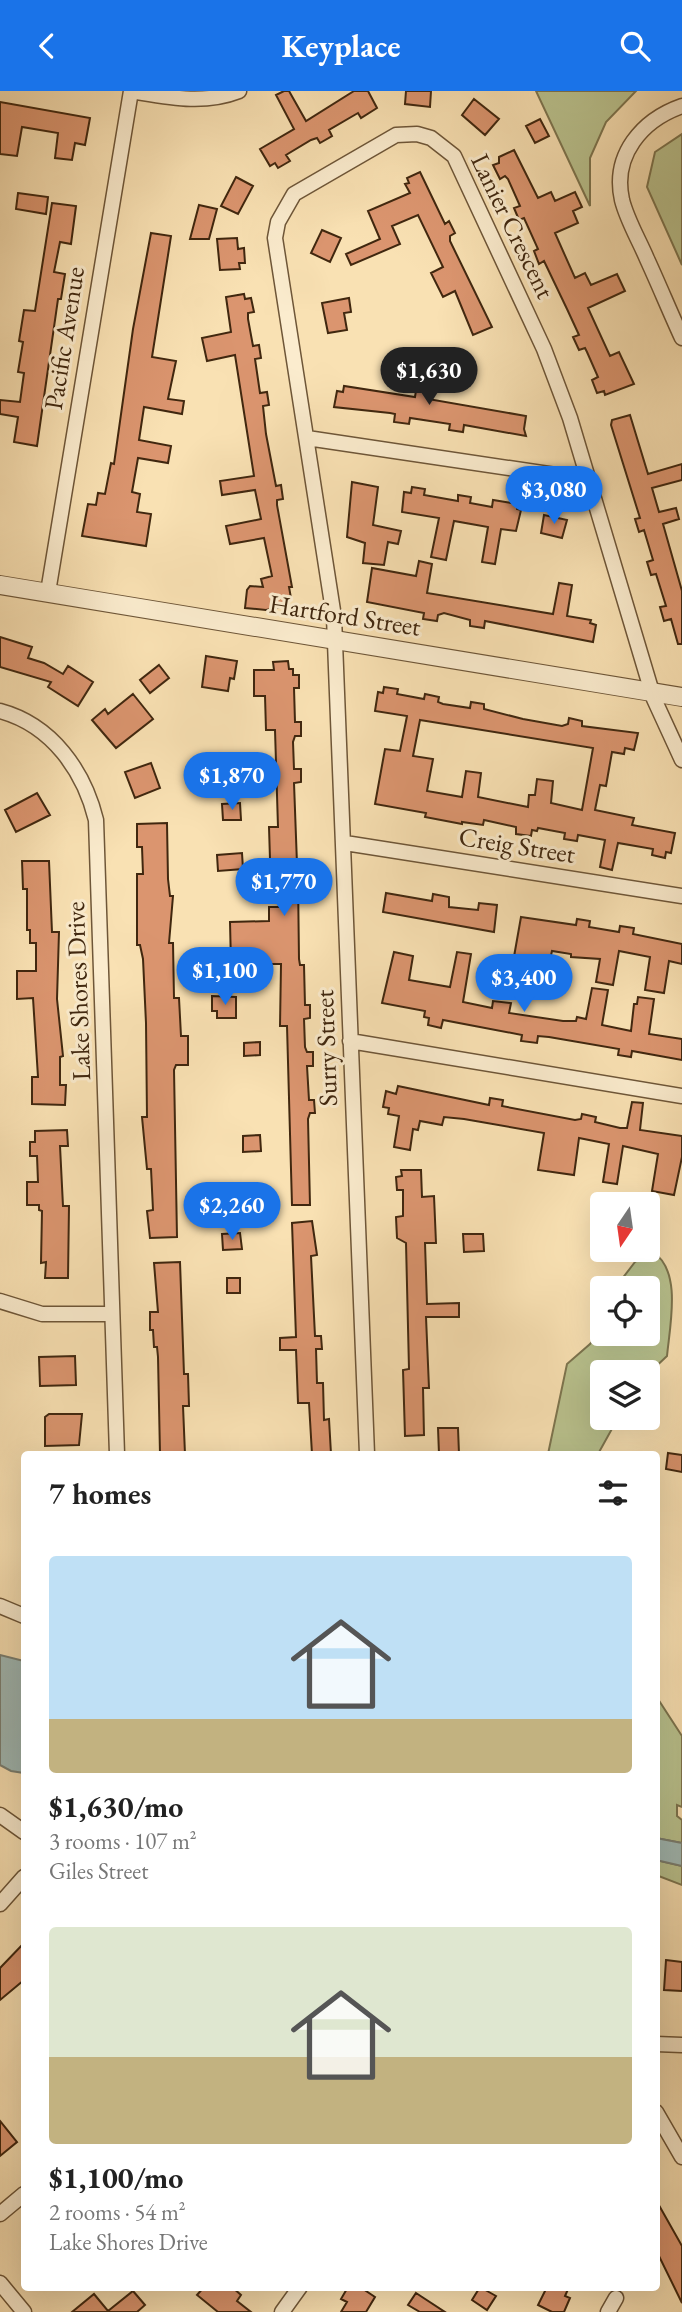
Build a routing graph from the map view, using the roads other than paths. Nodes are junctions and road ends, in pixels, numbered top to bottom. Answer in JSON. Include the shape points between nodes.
{"nodes":[{"id":1,"x":131,"y":91,"type":"edge"},
{"id":2,"x":239,"y":91,"type":"edge"},
{"id":3,"x":682,"y":106,"type":"edge"},
{"id":4,"x":682,"y":338,"type":"edge"},
{"id":5,"x":307,"y":438,"type":"junction"},
{"id":6,"x":589,"y":480,"type":"junction"},
{"id":7,"x":0,"y":585,"type":"edge"},
{"id":8,"x":48,"y":592,"type":"junction"},
{"id":9,"x":335,"y":640,"type":"junction"},
{"id":10,"x":652,"y":692,"type":"junction"},
{"id":11,"x":682,"y":697,"type":"edge"},
{"id":12,"x":0,"y":711,"type":"edge"},
{"id":13,"x":682,"y":760,"type":"edge"},
{"id":14,"x":345,"y":843,"type":"junction"},
{"id":15,"x":682,"y":896,"type":"edge"},
{"id":16,"x":350,"y":1041,"type":"junction"},
{"id":17,"x":682,"y":1096,"type":"edge"},
{"id":18,"x":0,"y":1301,"type":"edge"},
{"id":19,"x":112,"y":1314,"type":"junction"},
{"id":20,"x":117,"y":1451,"type":"edge"},
{"id":21,"x":367,"y":1451,"type":"edge"},
{"id":22,"x":0,"y":1606,"type":"edge"},
{"id":23,"x":21,"y":1615,"type":"edge"},
{"id":24,"x":0,"y":1815,"type":"edge"},
{"id":25,"x":21,"y":1830,"type":"edge"},
{"id":26,"x":21,"y":1880,"type":"edge"},
{"id":27,"x":0,"y":1904,"type":"edge"},
{"id":28,"x":660,"y":2044,"type":"edge"},
{"id":29,"x":682,"y":2045,"type":"edge"},
{"id":30,"x":660,"y":2119,"type":"edge"},
{"id":31,"x":682,"y":2157,"type":"edge"},
{"id":32,"x":21,"y":2196,"type":"edge"},
{"id":33,"x":0,"y":2214,"type":"edge"},
{"id":34,"x":0,"y":2283,"type":"edge"},
{"id":35,"x":297,"y":2291,"type":"edge"},
{"id":36,"x":616,"y":2298,"type":"dead end"},
{"id":37,"x":24,"y":2312,"type":"edge"},
{"id":38,"x":282,"y":2312,"type":"edge"},
{"id":39,"x":608,"y":2312,"type":"edge"}],
"edges":[{"from":1,"to":2,"type":"street","via":[[183,100]]},
{"from":1,"to":8,"type":"street","name":"Pacific Avenue"},
{"from":3,"to":4,"type":"street","via":[[663,113],[638,132],[620,178],[624,207]]},
{"from":5,"to":6,"type":"street"},
{"from":5,"to":6,"type":"street","name":"Lanier Crescent","via":[[275,238],[278,222],[294,194],[396,135],[417,134],[444,145],[454,156],[544,349]]},
{"from":5,"to":9,"type":"street","name":"Lanier Crescent"},
{"from":6,"to":10,"type":"street","name":"Lanier Crescent"},
{"from":7,"to":8,"type":"street","name":"Hartford Street"},
{"from":8,"to":9,"type":"street","name":"Hartford Street"},
{"from":9,"to":10,"type":"street","name":"Hartford Street"},
{"from":9,"to":14,"type":"street","name":"Surry Street"},
{"from":10,"to":11,"type":"street","name":"Hartford Street"},
{"from":10,"to":13,"type":"street","name":"Lanier Crescent"},
{"from":12,"to":19,"type":"street","name":"Lake Shores Drive","via":[[28,723],[64,753],[81,776],[96,820]]},
{"from":14,"to":15,"type":"street","name":"Creig Street"},
{"from":14,"to":16,"type":"street","name":"Surry Street"},
{"from":16,"to":17,"type":"street"},
{"from":16,"to":21,"type":"street","name":"Surry Street"},
{"from":18,"to":19,"type":"street","via":[[42,1314]]},
{"from":19,"to":20,"type":"street","name":"Lake Shores Drive"},
{"from":22,"to":23,"type":"street"},
{"from":24,"to":25,"type":"street"},
{"from":26,"to":27,"type":"street"},
{"from":28,"to":29,"type":"street"},
{"from":30,"to":31,"type":"street"},
{"from":32,"to":33,"type":"street"},
{"from":34,"to":37,"type":"street"},
{"from":35,"to":38,"type":"street"},
{"from":36,"to":39,"type":"street"}]}
